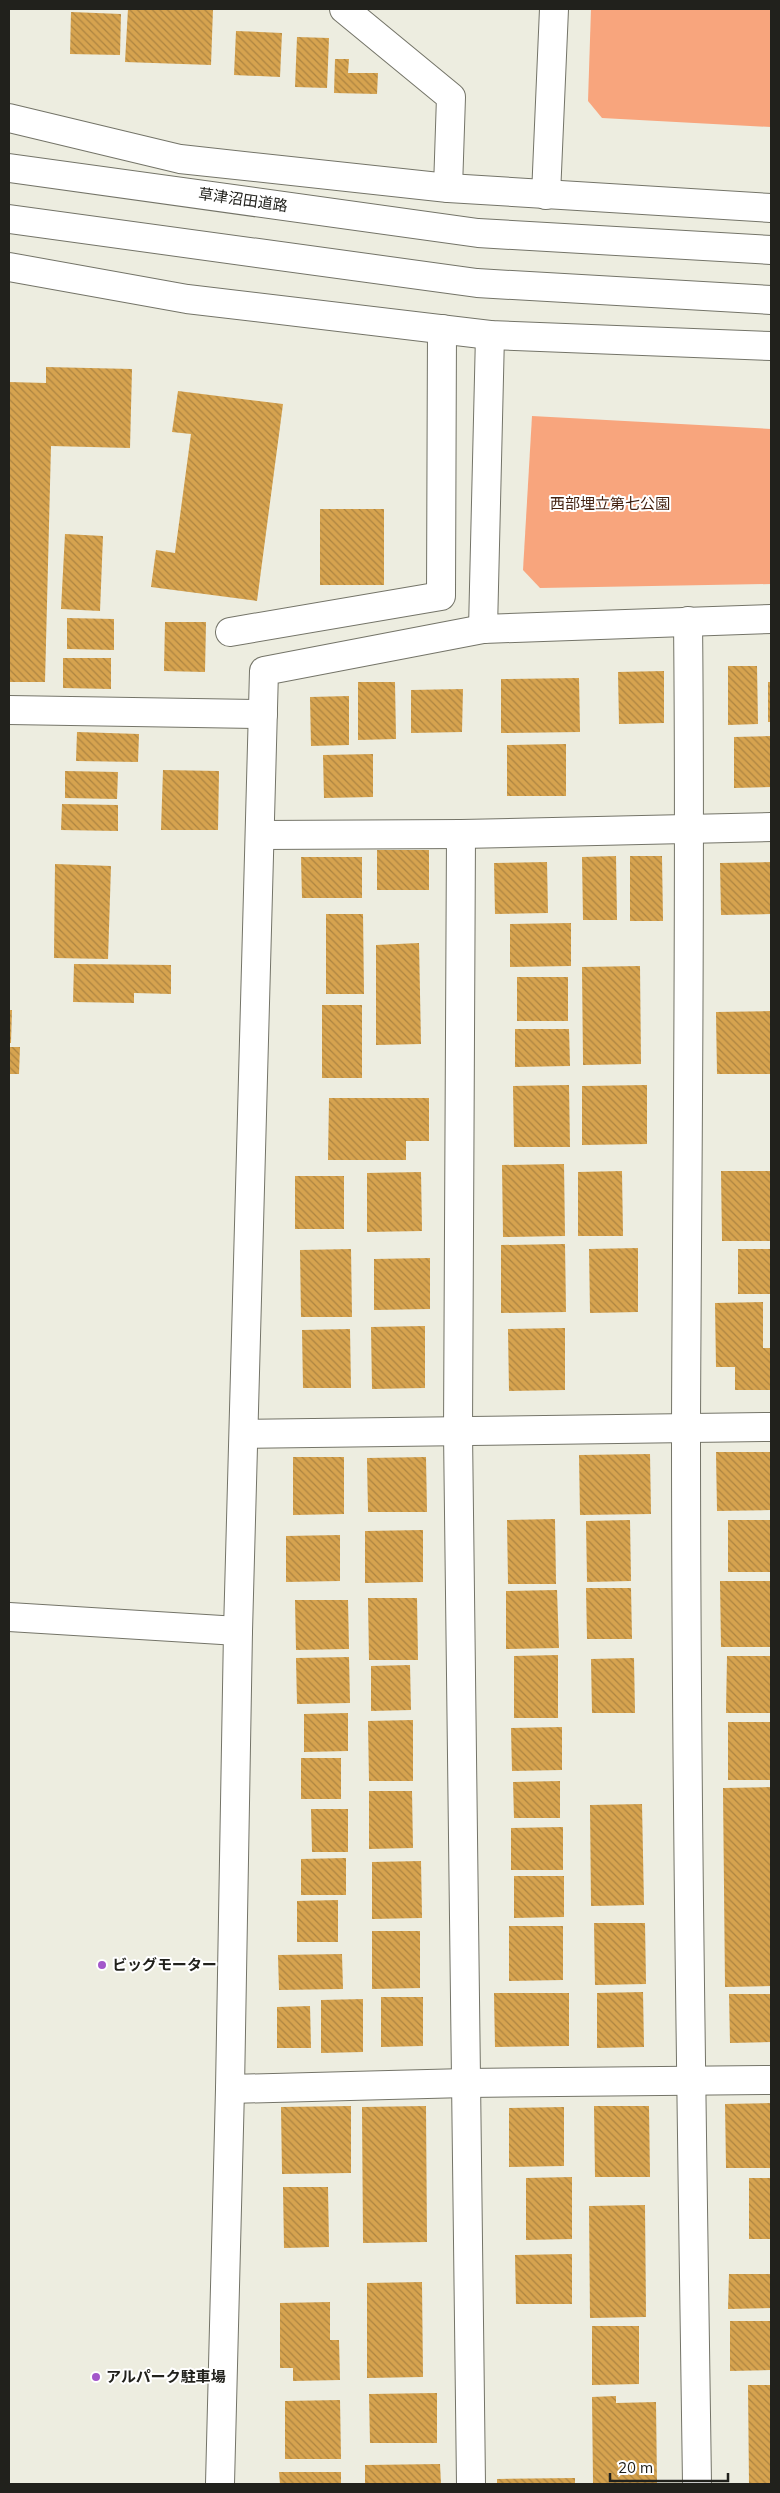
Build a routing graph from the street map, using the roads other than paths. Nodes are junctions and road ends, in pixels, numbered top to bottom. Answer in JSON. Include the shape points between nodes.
{"nodes":[{"id":1,"x":344,"y":9,"type":"edge"},
{"id":2,"x":554,"y":9,"type":"edge"},
{"id":3,"x":9,"y":118,"type":"edge"},
{"id":4,"x":9,"y":168,"type":"edge"},
{"id":5,"x":448,"y":188,"type":"junction"},
{"id":6,"x":546,"y":195,"type":"junction"},
{"id":7,"x":771,"y":208,"type":"edge"},
{"id":8,"x":9,"y":218,"type":"edge"},
{"id":9,"x":771,"y":250,"type":"edge"},
{"id":10,"x":9,"y":267,"type":"edge"},
{"id":11,"x":771,"y":300,"type":"edge"},
{"id":12,"x":442,"y":329,"type":"junction"},
{"id":13,"x":490,"y":335,"type":"junction"},
{"id":14,"x":771,"y":346,"type":"edge"},
{"id":15,"x":771,"y":620,"type":"edge"},
{"id":16,"x":688,"y":621,"type":"junction"},
{"id":17,"x":483,"y":629,"type":"junction"},
{"id":18,"x":230,"y":632,"type":"dead end"},
{"id":19,"x":9,"y":710,"type":"edge"},
{"id":20,"x":262,"y":714,"type":"junction"},
{"id":21,"x":771,"y":827,"type":"edge"},
{"id":22,"x":690,"y":830,"type":"junction"},
{"id":23,"x":461,"y":834,"type":"junction"},
{"id":24,"x":260,"y":835,"type":"junction"},
{"id":25,"x":771,"y":1427,"type":"edge"},
{"id":26,"x":686,"y":1428,"type":"junction"},
{"id":27,"x":458,"y":1432,"type":"junction"},
{"id":28,"x":244,"y":1434,"type":"junction"},
{"id":29,"x":9,"y":1617,"type":"edge"},
{"id":30,"x":238,"y":1631,"type":"junction"},
{"id":31,"x":691,"y":2080,"type":"junction"},
{"id":32,"x":771,"y":2080,"type":"edge"},
{"id":33,"x":466,"y":2083,"type":"junction"},
{"id":34,"x":230,"y":2089,"type":"junction"},
{"id":35,"x":220,"y":2484,"type":"edge"},
{"id":36,"x":471,"y":2484,"type":"edge"},
{"id":37,"x":698,"y":2484,"type":"edge"}],
"edges":[{"from":1,"to":5,"type":"street","via":[[451,96]]},
{"from":2,"to":6,"type":"street"},
{"from":3,"to":5,"type":"street","via":[[180,159]]},
{"from":4,"to":9,"type":"street","name":"草津沼田道路","via":[[478,233]]},
{"from":5,"to":6,"type":"street"},
{"from":6,"to":7,"type":"street"},
{"from":8,"to":11,"type":"street","via":[[476,283]]},
{"from":10,"to":12,"type":"street","via":[[187,299]]},
{"from":12,"to":13,"type":"street"},
{"from":12,"to":18,"type":"street","via":[[441,596]]},
{"from":13,"to":14,"type":"street"},
{"from":13,"to":17,"type":"street"},
{"from":15,"to":16,"type":"street"},
{"from":16,"to":17,"type":"street"},
{"from":16,"to":22,"type":"street"},
{"from":17,"to":20,"type":"street","via":[[264,671]]},
{"from":19,"to":20,"type":"street"},
{"from":20,"to":24,"type":"street"},
{"from":21,"to":22,"type":"street"},
{"from":22,"to":23,"type":"street"},
{"from":22,"to":26,"type":"street"},
{"from":23,"to":24,"type":"street"},
{"from":23,"to":27,"type":"street"},
{"from":24,"to":28,"type":"street"},
{"from":25,"to":26,"type":"street"},
{"from":26,"to":27,"type":"street"},
{"from":26,"to":31,"type":"street"},
{"from":27,"to":28,"type":"street"},
{"from":27,"to":33,"type":"street"},
{"from":28,"to":30,"type":"street"},
{"from":29,"to":30,"type":"street"},
{"from":30,"to":34,"type":"street"},
{"from":31,"to":32,"type":"street"},
{"from":31,"to":33,"type":"street"},
{"from":31,"to":37,"type":"street"},
{"from":33,"to":34,"type":"street"},
{"from":33,"to":36,"type":"street"},
{"from":34,"to":35,"type":"street"}]}
